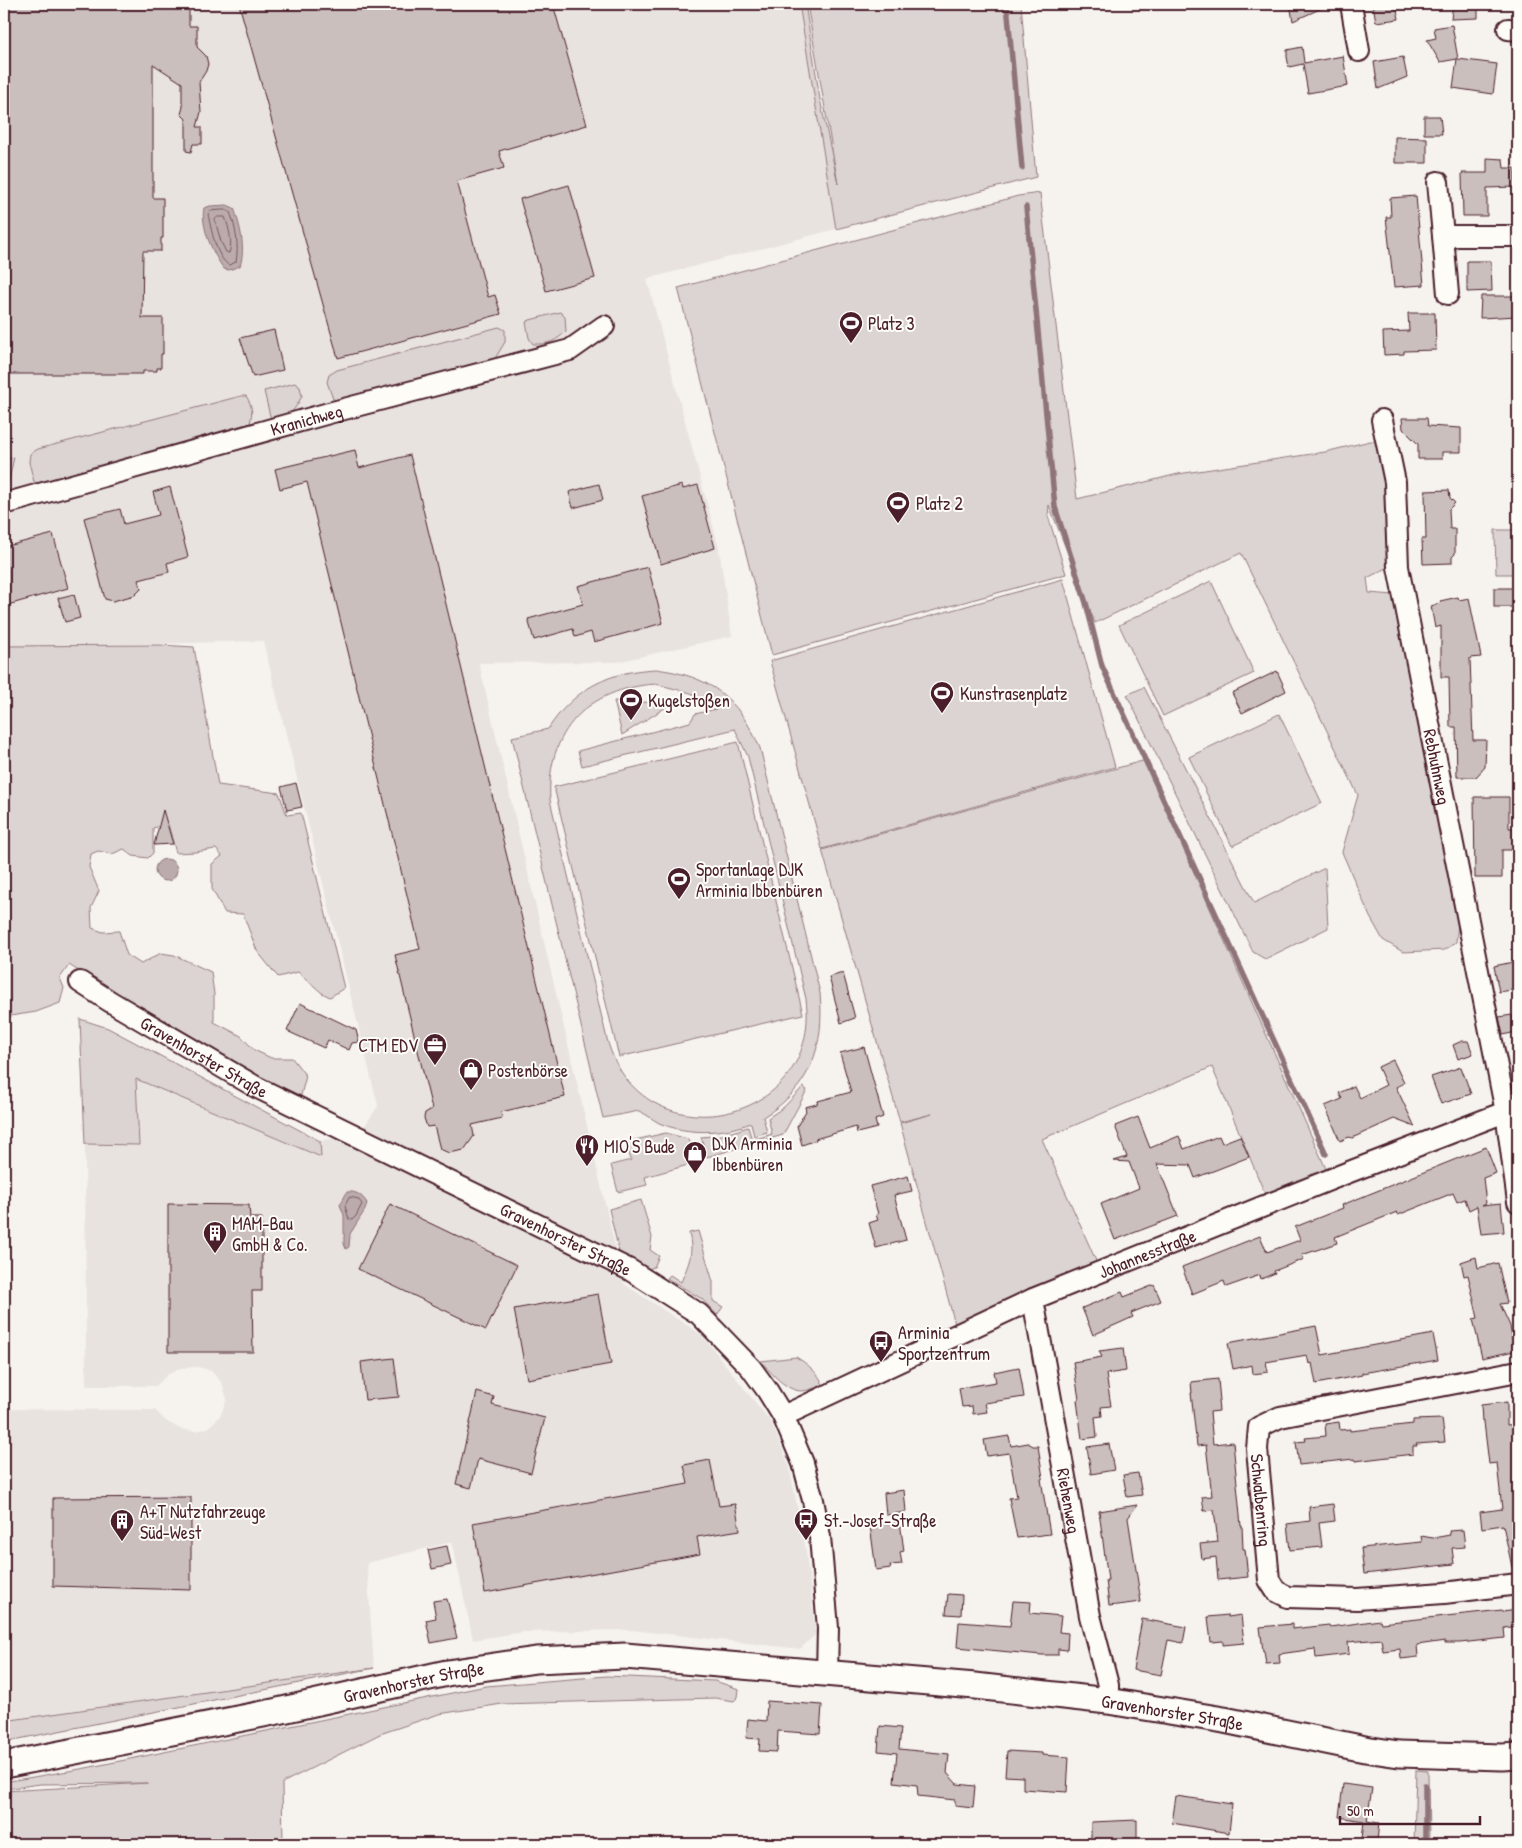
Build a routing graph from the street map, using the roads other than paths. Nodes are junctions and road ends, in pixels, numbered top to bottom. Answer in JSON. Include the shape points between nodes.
{"nodes":[{"id":1,"x":1350,"y":4,"type":"edge"},
{"id":2,"x":1359,"y":51,"type":"dead end"},
{"id":3,"x":1438,"y":182,"type":"dead end"},
{"id":4,"x":1443,"y":236,"type":"junction"},
{"id":5,"x":1518,"y":236,"type":"edge"},
{"id":6,"x":1448,"y":294,"type":"dead end"},
{"id":7,"x":604,"y":326,"type":"dead end"},
{"id":8,"x":1382,"y":420,"type":"dead end"},
{"id":9,"x":4,"y":504,"type":"edge"},
{"id":10,"x":80,"y":982,"type":"dead end"},
{"id":11,"x":1512,"y":1110,"type":"edge"},
{"id":12,"x":1518,"y":1202,"type":"edge"},
{"id":13,"x":1033,"y":1299,"type":"junction"},
{"id":14,"x":1518,"y":1371,"type":"edge"},
{"id":15,"x":783,"y":1416,"type":"junction"},
{"id":16,"x":1518,"y":1584,"type":"edge"},
{"id":17,"x":827,"y":1674,"type":"junction"},
{"id":18,"x":1108,"y":1701,"type":"junction"},
{"id":19,"x":1518,"y":1756,"type":"edge"},
{"id":20,"x":4,"y":1765,"type":"edge"}],
"edges":[{"from":1,"to":2,"type":"street"},
{"from":3,"to":4,"type":"street"},
{"from":4,"to":5,"type":"street"},
{"from":4,"to":6,"type":"street"},
{"from":7,"to":9,"type":"street","name":"Kranichweg","via":[[570,350]]},
{"from":8,"to":11,"type":"street","name":"Rebhuhnweg","via":[[1395,482],[1398,567]]},
{"from":10,"to":15,"type":"street","name":"Gravenhorster Straße","via":[[256,1087],[630,1270],[699,1314],[751,1368]]},
{"from":11,"to":12,"type":"street","name":"Rebhuhnweg"},
{"from":11,"to":13,"type":"street","name":"Johannesstraße"},
{"from":13,"to":15,"type":"street","name":"Johannesstraße"},
{"from":13,"to":18,"type":"street","name":"Riehenweg","via":[[1090,1616],[1108,1685]]},
{"from":14,"to":16,"type":"street","name":"Schwalbenring","via":[[1280,1417],[1259,1426],[1257,1449],[1269,1580],[1276,1591],[1288,1598],[1358,1599]]},
{"from":15,"to":17,"type":"street","name":"Gravenhorster Straße","via":[[803,1463],[820,1537],[828,1628]]},
{"from":17,"to":18,"type":"main road","name":"Gravenhorster Straße"},
{"from":17,"to":20,"type":"main road","name":"Gravenhorster Straße","via":[[625,1656],[536,1660],[447,1673],[278,1711]]},
{"from":18,"to":19,"type":"main road","name":"Gravenhorster Straße","via":[[1399,1754]]}]}
